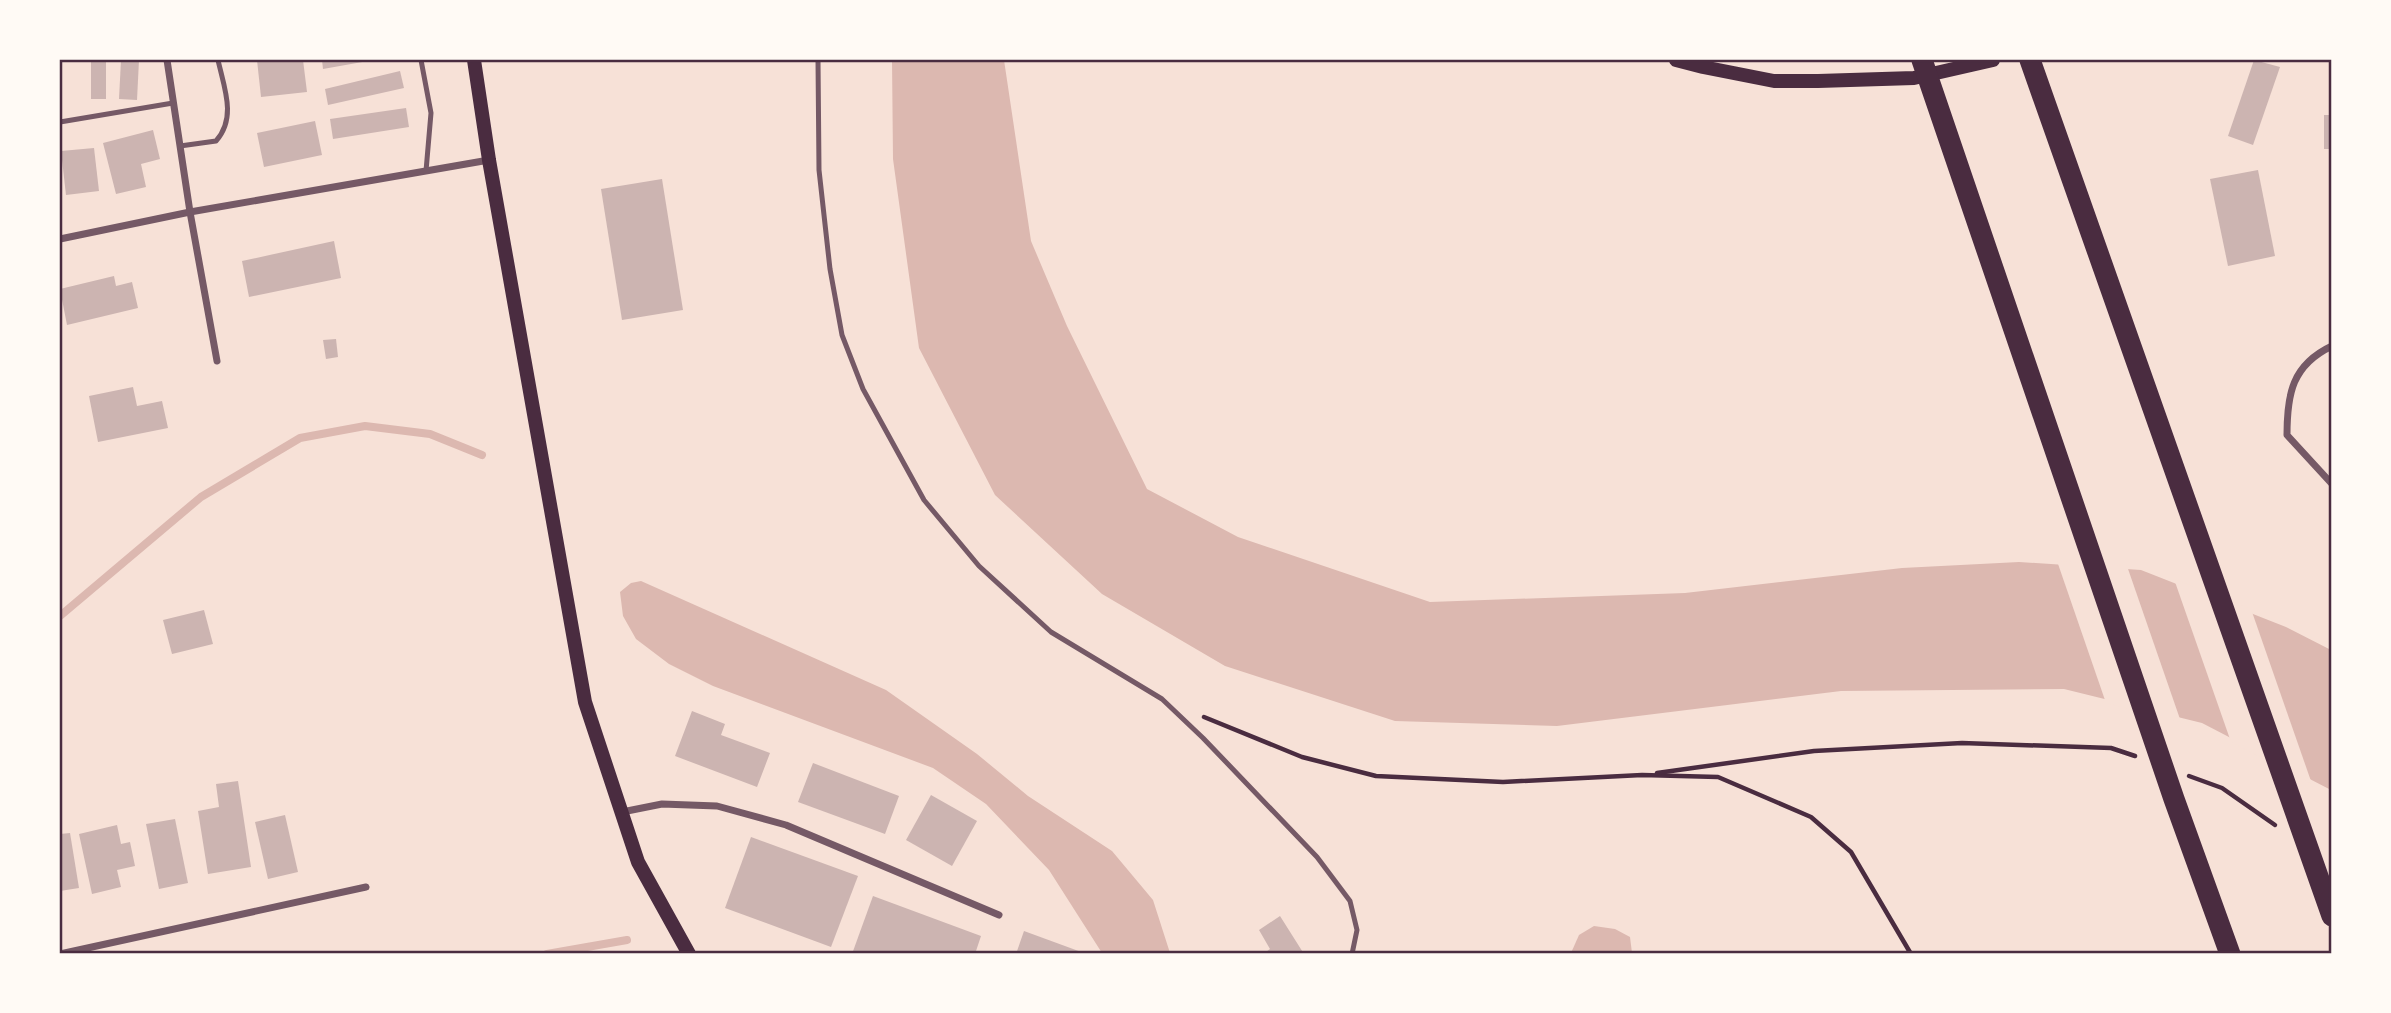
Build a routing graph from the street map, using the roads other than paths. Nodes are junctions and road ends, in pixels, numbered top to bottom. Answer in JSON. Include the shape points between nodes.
{"nodes":[{"id":1,"x":167,"y":60,"type":"edge"},
{"id":2,"x":218,"y":60,"type":"edge"},
{"id":3,"x":421,"y":60,"type":"edge"},
{"id":4,"x":474,"y":60,"type":"edge"},
{"id":5,"x":818,"y":60,"type":"edge"},
{"id":6,"x":1676,"y":60,"type":"edge"},
{"id":7,"x":1922,"y":60,"type":"edge"},
{"id":8,"x":1993,"y":60,"type":"edge"},
{"id":9,"x":2030,"y":60,"type":"edge"},
{"id":10,"x":173,"y":103,"type":"junction"},
{"id":11,"x":60,"y":122,"type":"edge"},
{"id":12,"x":180,"y":145,"type":"junction"},
{"id":13,"x":489,"y":160,"type":"junction"},
{"id":14,"x":426,"y":171,"type":"junction"},
{"id":15,"x":190,"y":212,"type":"junction"},
{"id":16,"x":60,"y":239,"type":"edge"},
{"id":17,"x":2332,"y":346,"type":"edge"},
{"id":18,"x":217,"y":361,"type":"dead end"},
{"id":19,"x":2332,"y":484,"type":"edge"},
{"id":20,"x":622,"y":812,"type":"junction"},
{"id":21,"x":366,"y":887,"type":"dead end"},
{"id":22,"x":999,"y":915,"type":"dead end"},
{"id":23,"x":2332,"y":916,"type":"edge"},
{"id":24,"x":60,"y":954,"type":"edge"},
{"id":25,"x":689,"y":954,"type":"edge"},
{"id":26,"x":1352,"y":954,"type":"edge"},
{"id":27,"x":2230,"y":954,"type":"edge"}],
"edges":[{"from":1,"to":10,"type":"street"},
{"from":2,"to":12,"type":"lane","via":[[228,106],[226,130],[216,141]]},
{"from":3,"to":14,"type":"lane","via":[[430,113]]},
{"from":4,"to":13,"type":"main road"},
{"from":5,"to":26,"type":"lane","via":[[819,170],[842,335],[863,388],[924,500],[979,566],[1051,632],[1162,699],[1317,856],[1350,901],[1357,930]]},
{"from":6,"to":8,"type":"main road","via":[[1774,81],[1914,78]]},
{"from":7,"to":27,"type":"highway"},
{"from":9,"to":23,"type":"highway"},
{"from":10,"to":11,"type":"lane"},
{"from":10,"to":12,"type":"street"},
{"from":12,"to":15,"type":"street"},
{"from":13,"to":14,"type":"street"},
{"from":13,"to":20,"type":"main road","via":[[585,702]]},
{"from":14,"to":15,"type":"street"},
{"from":15,"to":16,"type":"street"},
{"from":15,"to":18,"type":"street"},
{"from":17,"to":19,"type":"street","via":[[2317,354],[2295,377],[2287,407],[2287,435]]},
{"from":20,"to":22,"type":"street","via":[[662,804],[728,809],[786,825]]},
{"from":20,"to":25,"type":"main road","via":[[638,862]]},
{"from":21,"to":24,"type":"street"}]}
